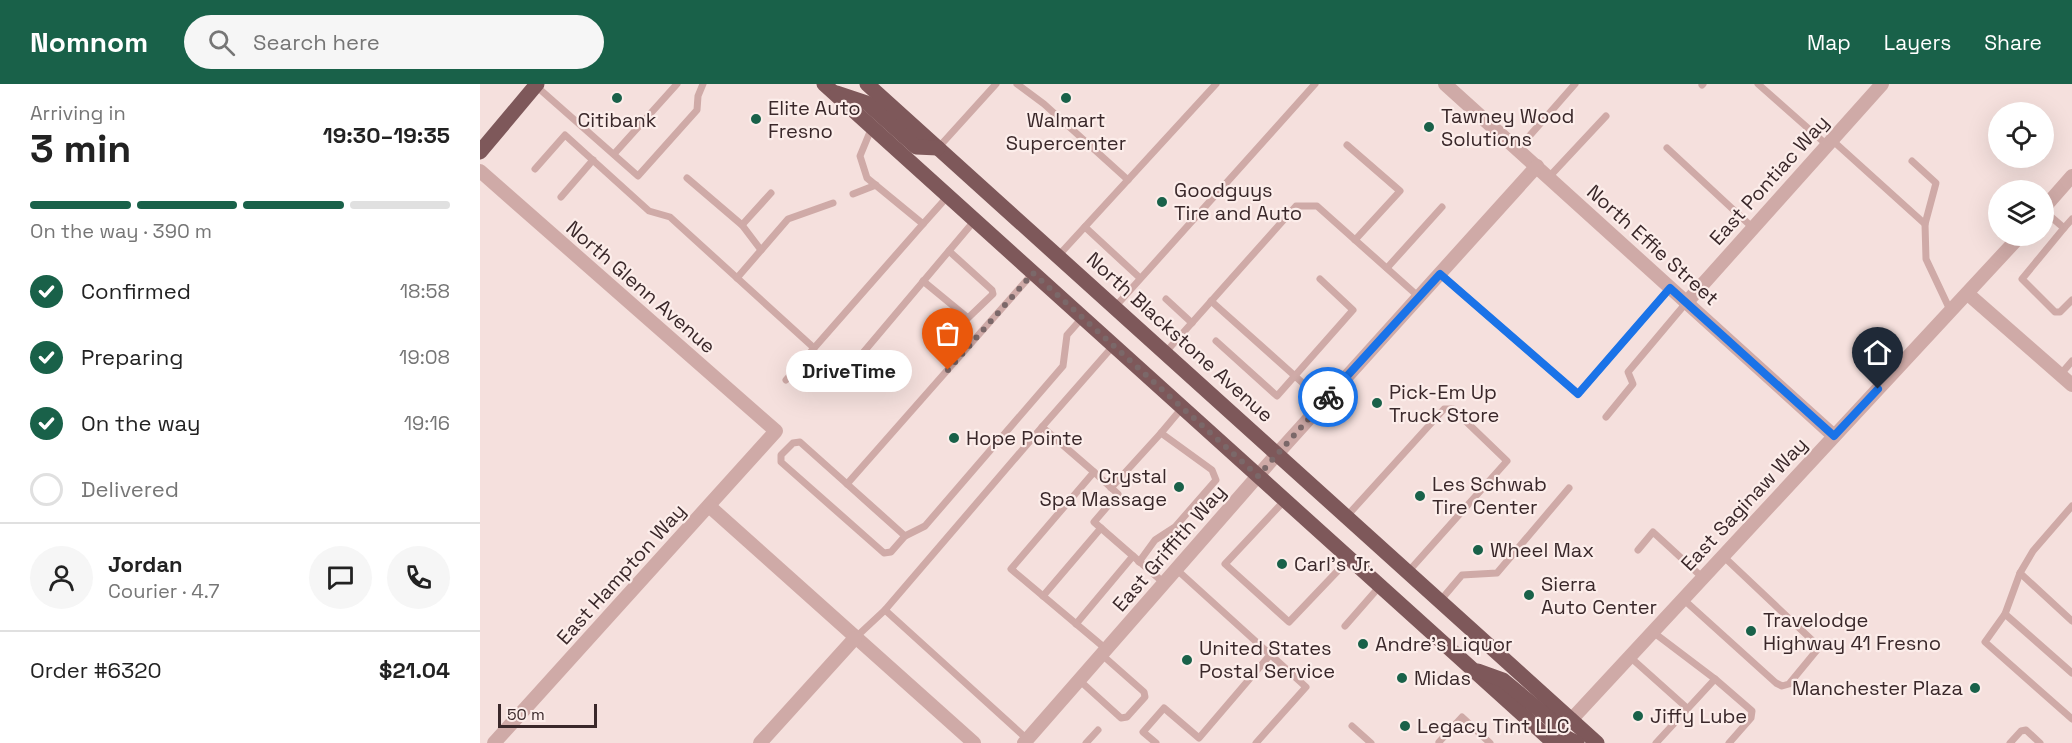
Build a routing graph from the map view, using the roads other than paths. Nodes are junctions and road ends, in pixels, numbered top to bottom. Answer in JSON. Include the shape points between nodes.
{"nodes":[{"id":1,"x":677,"y":84,"type":"edge"},
{"id":2,"x":703,"y":84,"type":"edge"},
{"id":3,"x":867,"y":84,"type":"edge"},
{"id":4,"x":996,"y":84,"type":"edge"},
{"id":5,"x":1017,"y":84,"type":"edge"},
{"id":6,"x":1216,"y":84,"type":"edge"},
{"id":7,"x":1315,"y":84,"type":"edge"},
{"id":8,"x":1444,"y":84,"type":"edge"},
{"id":9,"x":1575,"y":84,"type":"edge"},
{"id":10,"x":1758,"y":84,"type":"edge"},
{"id":11,"x":1882,"y":84,"type":"edge"},
{"id":12,"x":536,"y":85,"type":"edge"},
{"id":13,"x":829,"y":88,"type":"edge"},
{"id":14,"x":1606,"y":116,"type":"dead end"},
{"id":15,"x":872,"y":128,"type":"junction"},
{"id":16,"x":1829,"y":142,"type":"junction"},
{"id":17,"x":1347,"y":145,"type":"dead end"},
{"id":18,"x":938,"y":148,"type":"junction"},
{"id":19,"x":1666,"y":148,"type":"dead end"},
{"id":20,"x":1518,"y":149,"type":"junction"},
{"id":21,"x":480,"y":152,"type":"edge"},
{"id":22,"x":614,"y":154,"type":"junction"},
{"id":23,"x":593,"y":160,"type":"junction"},
{"id":24,"x":1912,"y":161,"type":"dead end"},
{"id":25,"x":1537,"y":166,"type":"junction"},
{"id":26,"x":534,"y":169,"type":"dead end"},
{"id":27,"x":480,"y":171,"type":"edge"},
{"id":28,"x":2072,"y":176,"type":"edge"},
{"id":29,"x":1549,"y":177,"type":"junction"},
{"id":30,"x":687,"y":178,"type":"dead end"},
{"id":31,"x":1128,"y":180,"type":"junction"},
{"id":32,"x":876,"y":185,"type":"junction"},
{"id":33,"x":771,"y":193,"type":"dead end"},
{"id":34,"x":853,"y":194,"type":"dead end"},
{"id":35,"x":948,"y":196,"type":"junction"},
{"id":36,"x":2054,"y":196,"type":"edge"},
{"id":37,"x":561,"y":197,"type":"dead end"},
{"id":38,"x":832,"y":203,"type":"dead end"},
{"id":39,"x":1442,"y":207,"type":"dead end"},
{"id":40,"x":2054,"y":219,"type":"edge"},
{"id":41,"x":2072,"y":219,"type":"edge"},
{"id":42,"x":975,"y":220,"type":"junction"},
{"id":43,"x":923,"y":224,"type":"junction"},
{"id":44,"x":1925,"y":224,"type":"junction"},
{"id":45,"x":742,"y":225,"type":"junction"},
{"id":46,"x":1085,"y":227,"type":"junction"},
{"id":47,"x":1753,"y":228,"type":"junction"},
{"id":48,"x":2064,"y":228,"type":"junction"},
{"id":49,"x":1355,"y":240,"type":"junction"},
{"id":50,"x":2011,"y":246,"type":"edge"},
{"id":51,"x":762,"y":250,"type":"junction"},
{"id":52,"x":949,"y":251,"type":"junction"},
{"id":53,"x":1058,"y":256,"type":"junction"},
{"id":54,"x":1387,"y":268,"type":"junction"},
{"id":55,"x":1033,"y":273,"type":"junction"},
{"id":56,"x":1440,"y":274,"type":"junction"},
{"id":57,"x":737,"y":278,"type":"junction"},
{"id":58,"x":1140,"y":278,"type":"junction"},
{"id":59,"x":1320,"y":279,"type":"dead end"},
{"id":60,"x":923,"y":281,"type":"junction"},
{"id":61,"x":1670,"y":288,"type":"junction"},
{"id":62,"x":1968,"y":294,"type":"junction"},
{"id":63,"x":1419,"y":297,"type":"junction"},
{"id":64,"x":1166,"y":299,"type":"dead end"},
{"id":65,"x":2072,"y":300,"type":"edge"},
{"id":66,"x":1211,"y":301,"type":"junction"},
{"id":67,"x":1686,"y":303,"type":"junction"},
{"id":68,"x":1115,"y":307,"type":"junction"},
{"id":69,"x":1951,"y":312,"type":"junction"},
{"id":70,"x":1083,"y":318,"type":"junction"},
{"id":71,"x":1192,"y":323,"type":"junction"},
{"id":72,"x":1216,"y":341,"type":"dead end"},
{"id":73,"x":1114,"y":345,"type":"junction"},
{"id":74,"x":814,"y":348,"type":"junction"},
{"id":75,"x":1165,"y":353,"type":"junction"},
{"id":76,"x":2072,"y":361,"type":"edge"},
{"id":77,"x":2060,"y":375,"type":"junction"},
{"id":78,"x":1295,"y":376,"type":"junction"},
{"id":79,"x":786,"y":380,"type":"dead end"},
{"id":80,"x":840,"y":380,"type":"dead end"},
{"id":81,"x":2072,"y":385,"type":"edge"},
{"id":82,"x":1324,"y":402,"type":"junction"},
{"id":83,"x":1182,"y":408,"type":"junction"},
{"id":84,"x":1606,"y":417,"type":"dead end"},
{"id":85,"x":1042,"y":427,"type":"junction"},
{"id":86,"x":776,"y":431,"type":"joint"},
{"id":87,"x":1161,"y":433,"type":"junction"},
{"id":88,"x":1834,"y":436,"type":"junction"},
{"id":89,"x":1277,"y":454,"type":"junction"},
{"id":90,"x":1094,"y":472,"type":"junction"},
{"id":91,"x":1258,"y":476,"type":"junction"},
{"id":92,"x":847,"y":484,"type":"junction"},
{"id":93,"x":1111,"y":488,"type":"junction"},
{"id":94,"x":1569,"y":488,"type":"dead end"},
{"id":95,"x":1285,"y":500,"type":"junction"},
{"id":96,"x":709,"y":506,"type":"junction"},
{"id":97,"x":2072,"y":506,"type":"edge"},
{"id":98,"x":1347,"y":517,"type":"junction"},
{"id":99,"x":1101,"y":528,"type":"junction"},
{"id":100,"x":905,"y":536,"type":"junction"},
{"id":101,"x":1638,"y":550,"type":"dead end"},
{"id":102,"x":1723,"y":556,"type":"junction"},
{"id":103,"x":1350,"y":558,"type":"junction"},
{"id":104,"x":1136,"y":559,"type":"junction"},
{"id":105,"x":1176,"y":569,"type":"junction"},
{"id":106,"x":1407,"y":572,"type":"junction"},
{"id":107,"x":2020,"y":573,"type":"junction"},
{"id":108,"x":1703,"y":578,"type":"junction"},
{"id":109,"x":1164,"y":583,"type":"junction"},
{"id":110,"x":1380,"y":586,"type":"junction"},
{"id":111,"x":1043,"y":596,"type":"junction"},
{"id":112,"x":1683,"y":599,"type":"junction"},
{"id":113,"x":1440,"y":601,"type":"junction"},
{"id":114,"x":885,"y":610,"type":"junction"},
{"id":115,"x":2005,"y":614,"type":"junction"},
{"id":116,"x":2072,"y":621,"type":"edge"},
{"id":117,"x":1076,"y":624,"type":"junction"},
{"id":118,"x":1345,"y":626,"type":"dead end"},
{"id":119,"x":1653,"y":632,"type":"junction"},
{"id":120,"x":855,"y":638,"type":"junction"},
{"id":121,"x":1104,"y":652,"type":"junction"},
{"id":122,"x":1270,"y":654,"type":"junction"},
{"id":123,"x":1630,"y":657,"type":"junction"},
{"id":124,"x":1472,"y":669,"type":"junction"},
{"id":125,"x":2072,"y":674,"type":"edge"},
{"id":126,"x":1715,"y":679,"type":"junction"},
{"id":127,"x":1079,"y":680,"type":"junction"},
{"id":128,"x":1687,"y":708,"type":"junction"},
{"id":129,"x":2072,"y":719,"type":"edge"},
{"id":130,"x":1572,"y":720,"type":"junction"},
{"id":131,"x":1352,"y":726,"type":"dead end"},
{"id":132,"x":1098,"y":730,"type":"dead end"},
{"id":133,"x":1025,"y":741,"type":"edge"},
{"id":134,"x":1439,"y":742,"type":"edge"},
{"id":135,"x":494,"y":743,"type":"edge"},
{"id":136,"x":760,"y":743,"type":"edge"},
{"id":137,"x":974,"y":743,"type":"edge"},
{"id":138,"x":1086,"y":743,"type":"edge"},
{"id":139,"x":1156,"y":743,"type":"edge"},
{"id":140,"x":1256,"y":743,"type":"edge"},
{"id":141,"x":1371,"y":743,"type":"edge"},
{"id":142,"x":1491,"y":743,"type":"edge"},
{"id":143,"x":1555,"y":743,"type":"edge"},
{"id":144,"x":1577,"y":743,"type":"edge"},
{"id":145,"x":1597,"y":743,"type":"edge"},
{"id":146,"x":1656,"y":743,"type":"edge"},
{"id":147,"x":1729,"y":743,"type":"edge"},
{"id":148,"x":2010,"y":743,"type":"edge"},
{"id":149,"x":2040,"y":743,"type":"edge"}],
"edges":[{"from":1,"to":22,"type":"lane"},
{"from":2,"to":22,"type":"lane","via":[[697,110],[638,176]]},
{"from":3,"to":18,"type":"main road","name":"North Blackstone Avenue"},
{"from":4,"to":18,"type":"lane"},
{"from":5,"to":31,"type":"lane"},
{"from":6,"to":31,"type":"lane"},
{"from":7,"to":58,"type":"lane"},
{"from":8,"to":20,"type":"street","name":"North Effie Street"},
{"from":9,"to":20,"type":"lane"},
{"from":10,"to":16,"type":"lane"},
{"from":11,"to":16,"type":"street","name":"East Pontiac Way"},
{"from":12,"to":21,"type":"main road"},
{"from":12,"to":22,"type":"lane"},
{"from":13,"to":15,"type":"main road"},
{"from":13,"to":18,"type":"main road","via":[[867,103],[916,147]]},
{"from":14,"to":29,"type":"lane"},
{"from":15,"to":32,"type":"lane","via":[[860,156],[867,178]]},
{"from":15,"to":35,"type":"main road"},
{"from":16,"to":44,"type":"lane"},
{"from":16,"to":47,"type":"street","name":"East Pontiac Way"},
{"from":17,"to":49,"type":"lane","via":[[1400,190]]},
{"from":18,"to":53,"type":"main road","name":"North Blackstone Avenue"},
{"from":19,"to":47,"type":"lane"},
{"from":20,"to":25,"type":"street","name":"North Effie Street"},
{"from":23,"to":26,"type":"lane","via":[[565,135]]},
{"from":23,"to":37,"type":"lane"},
{"from":23,"to":57,"type":"lane","via":[[649,211],[670,217]]},
{"from":24,"to":44,"type":"lane","via":[[1936,183]]},
{"from":25,"to":29,"type":"street","name":"North Effie Street"},
{"from":25,"to":56,"type":"street","name":"East Griffith Way"},
{"from":27,"to":86,"type":"street","name":"North Glenn Avenue"},
{"from":28,"to":36,"type":"street"},
{"from":29,"to":61,"type":"street","name":"North Effie Street"},
{"from":30,"to":45,"type":"lane"},
{"from":31,"to":46,"type":"lane"},
{"from":32,"to":34,"type":"lane"},
{"from":32,"to":43,"type":"lane"},
{"from":33,"to":45,"type":"lane"},
{"from":35,"to":42,"type":"main road"},
{"from":35,"to":43,"type":"lane"},
{"from":38,"to":51,"type":"lane","via":[[788,219]]},
{"from":39,"to":54,"type":"lane"},
{"from":40,"to":48,"type":"lane"},
{"from":41,"to":48,"type":"lane"},
{"from":42,"to":52,"type":"lane"},
{"from":42,"to":55,"type":"main road"},
{"from":43,"to":74,"type":"lane"},
{"from":44,"to":69,"type":"lane","via":[[1926,259]]},
{"from":45,"to":51,"type":"lane"},
{"from":46,"to":53,"type":"lane"},
{"from":46,"to":58,"type":"lane"},
{"from":47,"to":67,"type":"street","name":"East Pontiac Way"},
{"from":48,"to":65,"type":"lane","via":[[2022,279],[2055,312]]},
{"from":49,"to":54,"type":"lane"},
{"from":49,"to":66,"type":"lane","via":[[1317,206],[1296,206]]},
{"from":50,"to":62,"type":"street","name":"East Saginaw Way"},
{"from":51,"to":57,"type":"lane"},
{"from":52,"to":60,"type":"lane"},
{"from":52,"to":60,"type":"lane","via":[[993,294],[969,318]]},
{"from":53,"to":68,"type":"main road","name":"North Blackstone Avenue"},
{"from":54,"to":63,"type":"lane"},
{"from":55,"to":70,"type":"main road"},
{"from":55,"to":92,"type":"lane"},
{"from":56,"to":61,"type":"lane","via":[[1578,394]]},
{"from":56,"to":63,"type":"street","name":"East Griffith Way"},
{"from":57,"to":74,"type":"lane"},
{"from":58,"to":68,"type":"lane"},
{"from":59,"to":78,"type":"lane","via":[[1353,310]]},
{"from":60,"to":80,"type":"lane"},
{"from":61,"to":67,"type":"street","name":"North Effie Street"},
{"from":62,"to":69,"type":"street","name":"East Saginaw Way"},
{"from":62,"to":77,"type":"street"},
{"from":63,"to":82,"type":"street","name":"East Griffith Way"},
{"from":64,"to":71,"type":"lane"},
{"from":66,"to":71,"type":"lane"},
{"from":66,"to":78,"type":"lane"},
{"from":67,"to":84,"type":"lane","via":[[1628,372],[1633,384]]},
{"from":67,"to":88,"type":"street","name":"North Effie Street"},
{"from":68,"to":75,"type":"main road","name":"North Blackstone Avenue"},
{"from":69,"to":88,"type":"street","name":"East Saginaw Way"},
{"from":70,"to":73,"type":"main road"},
{"from":70,"to":100,"type":"lane","via":[[1067,335],[1063,366],[925,526]]},
{"from":71,"to":75,"type":"lane"},
{"from":72,"to":78,"type":"lane","via":[[1277,396]]},
{"from":73,"to":83,"type":"main road"},
{"from":73,"to":85,"type":"lane"},
{"from":74,"to":79,"type":"lane"},
{"from":75,"to":89,"type":"main road","name":"North Blackstone Avenue"},
{"from":76,"to":77,"type":"lane"},
{"from":77,"to":81,"type":"street"},
{"from":78,"to":82,"type":"lane"},
{"from":82,"to":89,"type":"street","name":"East Griffith Way"},
{"from":83,"to":87,"type":"lane"},
{"from":83,"to":91,"type":"main road"},
{"from":85,"to":90,"type":"lane"},
{"from":85,"to":114,"type":"lane"},
{"from":86,"to":96,"type":"street","name":"East Hampton Way"},
{"from":87,"to":93,"type":"lane"},
{"from":87,"to":104,"type":"lane","via":[[1212,470],[1216,480],[1175,527]]},
{"from":88,"to":102,"type":"street","name":"East Saginaw Way"},
{"from":89,"to":91,"type":"street","name":"East Griffith Way"},
{"from":89,"to":98,"type":"main road","name":"North Blackstone Avenue"},
{"from":90,"to":93,"type":"lane"},
{"from":90,"to":111,"type":"lane","via":[[1011,569]]},
{"from":91,"to":95,"type":"main road"},
{"from":91,"to":105,"type":"street","name":"East Griffith Way"},
{"from":92,"to":100,"type":"lane"},
{"from":92,"to":100,"type":"lane","via":[[800,442],[793,443],[781,456],[781,462],[884,553],[891,552]]},
{"from":93,"to":99,"type":"lane","via":[[1118,494],[1094,522]]},
{"from":94,"to":113,"type":"lane","via":[[1497,573],[1462,575]]},
{"from":95,"to":103,"type":"main road"},
{"from":95,"to":103,"type":"lane","via":[[1225,564],[1289,622]]},
{"from":96,"to":120,"type":"street"},
{"from":96,"to":135,"type":"street","name":"East Hampton Way"},
{"from":97,"to":107,"type":"lane","via":[[2033,550]]},
{"from":98,"to":106,"type":"main road","name":"North Blackstone Avenue"},
{"from":98,"to":106,"type":"lane","via":[[1444,409],[1453,409],[1507,461]]},
{"from":99,"to":104,"type":"lane"},
{"from":99,"to":111,"type":"lane"},
{"from":101,"to":108,"type":"lane","via":[[1653,532]]},
{"from":102,"to":108,"type":"street","name":"East Saginaw Way"},
{"from":102,"to":112,"type":"lane","via":[[1813,641],[1817,650],[1789,684],[1776,683]]},
{"from":103,"to":110,"type":"main road"},
{"from":104,"to":109,"type":"lane"},
{"from":104,"to":117,"type":"lane"},
{"from":105,"to":109,"type":"street","name":"East Griffith Way"},
{"from":105,"to":122,"type":"lane"},
{"from":106,"to":113,"type":"main road","name":"North Blackstone Avenue"},
{"from":107,"to":115,"type":"lane"},
{"from":107,"to":116,"type":"lane"},
{"from":108,"to":112,"type":"street","name":"East Saginaw Way"},
{"from":109,"to":121,"type":"street","name":"East Griffith Way"},
{"from":110,"to":118,"type":"lane"},
{"from":110,"to":124,"type":"main road"},
{"from":111,"to":117,"type":"lane"},
{"from":112,"to":119,"type":"street","name":"East Saginaw Way"},
{"from":113,"to":130,"type":"main road","name":"North Blackstone Avenue"},
{"from":114,"to":120,"type":"lane"},
{"from":114,"to":133,"type":"lane"},
{"from":115,"to":125,"type":"lane"},
{"from":115,"to":129,"type":"lane","via":[[1984,642]]},
{"from":117,"to":121,"type":"lane"},
{"from":119,"to":123,"type":"street","name":"East Saginaw Way"},
{"from":119,"to":126,"type":"lane"},
{"from":120,"to":136,"type":"street"},
{"from":120,"to":137,"type":"street"},
{"from":121,"to":127,"type":"street","name":"East Griffith Way"},
{"from":121,"to":127,"type":"lane","via":[[1145,697],[1127,717],[1121,718]]},
{"from":122,"to":139,"type":"lane","via":[[1199,738],[1164,708],[1143,732]]},
{"from":122,"to":140,"type":"lane","via":[[1306,687]]},
{"from":123,"to":128,"type":"lane"},
{"from":123,"to":130,"type":"street","name":"East Saginaw Way"},
{"from":124,"to":130,"type":"main road","via":[[1503,680],[1555,723],[1564,725]]},
{"from":124,"to":143,"type":"main road"},
{"from":126,"to":128,"type":"lane"},
{"from":126,"to":147,"type":"lane","via":[[1753,714]]},
{"from":127,"to":133,"type":"street","name":"East Griffith Way"},
{"from":128,"to":146,"type":"lane"},
{"from":130,"to":145,"type":"main road","name":"North Blackstone Avenue"},
{"from":131,"to":141,"type":"lane"},
{"from":132,"to":138,"type":"lane"},
{"from":134,"to":142,"type":"lane","via":[[1462,717]]},
{"from":143,"to":144,"type":"main road","via":[[1565,737]]},
{"from":148,"to":149,"type":"lane","via":[[2026,730]]}]}
